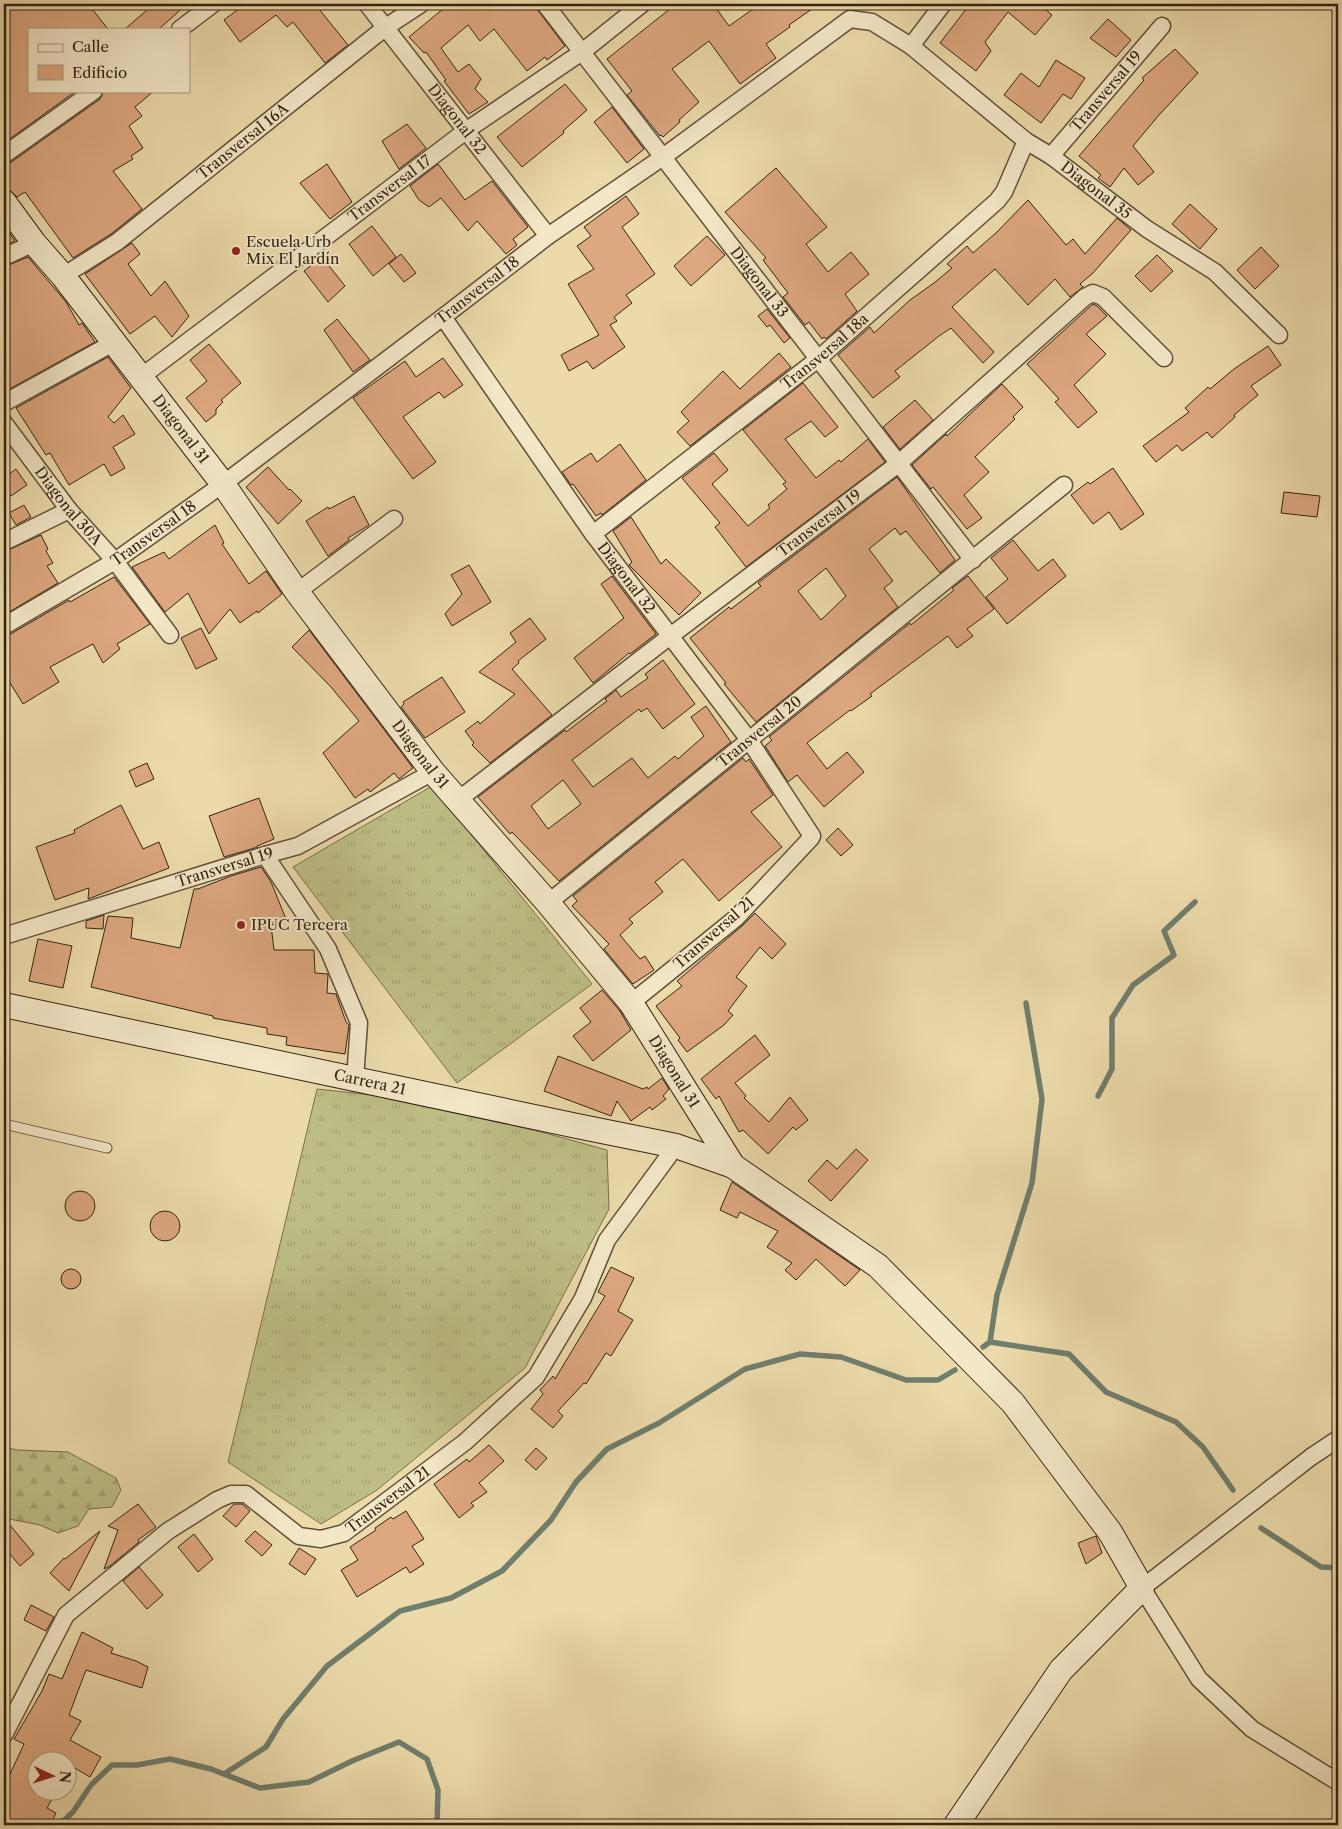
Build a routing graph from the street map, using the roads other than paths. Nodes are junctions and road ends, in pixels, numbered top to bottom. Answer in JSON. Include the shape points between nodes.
{"nodes":[{"id":1,"x":213,"y":4,"type":"edge"},
{"id":2,"x":367,"y":4,"type":"edge"},
{"id":3,"x":421,"y":4,"type":"edge"},
{"id":4,"x":545,"y":4,"type":"edge"},
{"id":5,"x":642,"y":4,"type":"edge"},
{"id":6,"x":943,"y":4,"type":"edge"},
{"id":7,"x":1162,"y":26,"type":"dead end"},
{"id":8,"x":386,"y":27,"type":"junction"},
{"id":9,"x":181,"y":28,"type":"edge"},
{"id":10,"x":911,"y":46,"type":"junction"},
{"id":11,"x":582,"y":52,"type":"junction"},
{"id":12,"x":93,"y":92,"type":"edge"},
{"id":13,"x":466,"y":130,"type":"junction"},
{"id":14,"x":1026,"y":141,"type":"junction"},
{"id":15,"x":4,"y":155,"type":"edge"},
{"id":16,"x":1051,"y":156,"type":"junction"},
{"id":17,"x":663,"y":157,"type":"junction"},
{"id":18,"x":4,"y":202,"type":"edge"},
{"id":19,"x":548,"y":236,"type":"junction"},
{"id":20,"x":34,"y":243,"type":"junction"},
{"id":21,"x":4,"y":257,"type":"edge"},
{"id":22,"x":63,"y":276,"type":"junction"},
{"id":23,"x":443,"y":318,"type":"junction"},
{"id":24,"x":1279,"y":335,"type":"dead end"},
{"id":25,"x":113,"y":344,"type":"junction"},
{"id":26,"x":1164,"y":358,"type":"dead end"},
{"id":27,"x":818,"y":359,"type":"junction"},
{"id":28,"x":141,"y":377,"type":"junction"},
{"id":29,"x":4,"y":403,"type":"edge"},
{"id":30,"x":4,"y":423,"type":"edge"},
{"id":31,"x":898,"y":464,"type":"junction"},
{"id":32,"x":223,"y":484,"type":"junction"},
{"id":33,"x":1064,"y":485,"type":"dead end"},
{"id":34,"x":69,"y":510,"type":"junction"},
{"id":35,"x":394,"y":518,"type":"dead end"},
{"id":36,"x":593,"y":534,"type":"junction"},
{"id":37,"x":4,"y":542,"type":"edge"},
{"id":38,"x":973,"y":560,"type":"junction"},
{"id":39,"x":116,"y":561,"type":"junction"},
{"id":40,"x":297,"y":592,"type":"junction"},
{"id":41,"x":4,"y":626,"type":"edge"},
{"id":42,"x":170,"y":635,"type":"dead end"},
{"id":43,"x":670,"y":637,"type":"junction"},
{"id":44,"x":749,"y":740,"type":"junction"},
{"id":45,"x":433,"y":772,"type":"junction"},
{"id":46,"x":458,"y":800,"type":"junction"},
{"id":47,"x":812,"y":836,"type":"joint"},
{"id":48,"x":265,"y":855,"type":"junction"},
{"id":49,"x":548,"y":903,"type":"junction"},
{"id":50,"x":4,"y":936,"type":"edge"},
{"id":51,"x":630,"y":1003,"type":"junction"},
{"id":52,"x":4,"y":1005,"type":"edge"},
{"id":53,"x":355,"y":1079,"type":"junction"},
{"id":54,"x":4,"y":1124,"type":"edge"},
{"id":55,"x":676,"y":1146,"type":"junction"},
{"id":56,"x":107,"y":1148,"type":"dead end"},
{"id":57,"x":733,"y":1166,"type":"junction"},
{"id":58,"x":1338,"y":1439,"type":"edge"},
{"id":59,"x":1142,"y":1588,"type":"junction"},
{"id":60,"x":4,"y":1735,"type":"edge"},
{"id":61,"x":1338,"y":1782,"type":"edge"},
{"id":62,"x":956,"y":1825,"type":"edge"}],
"edges":[{"from":1,"to":9,"type":"street"},
{"from":2,"to":8,"type":"street","name":"Diagonal 32"},
{"from":3,"to":8,"type":"street","name":"Transversal 16A"},
{"from":4,"to":11,"type":"street","name":"Diagonal 33"},
{"from":5,"to":11,"type":"street","name":"Transversal 17"},
{"from":6,"to":10,"type":"street"},
{"from":7,"to":16,"type":"street","name":"Transversal 19"},
{"from":8,"to":13,"type":"street","name":"Diagonal 32"},
{"from":8,"to":22,"type":"street","name":"Transversal 16A","via":[[116,242]]},
{"from":10,"to":14,"type":"street","name":"Diagonal 35"},
{"from":10,"to":17,"type":"street","name":"Transversal 18","via":[[872,22],[850,19]]},
{"from":11,"to":13,"type":"street","name":"Transversal 17"},
{"from":11,"to":17,"type":"street","name":"Diagonal 33"},
{"from":12,"to":15,"type":"street"},
{"from":13,"to":19,"type":"street","name":"Diagonal 32"},
{"from":13,"to":28,"type":"street","name":"Transversal 17"},
{"from":14,"to":16,"type":"street","name":"Diagonal 35"},
{"from":14,"to":27,"type":"street","name":"Transversal 18a","via":[[997,201]]},
{"from":16,"to":24,"type":"street","name":"Diagonal 35","via":[[1147,229],[1215,272]]},
{"from":17,"to":19,"type":"street","name":"Transversal 18"},
{"from":17,"to":27,"type":"street","name":"Diagonal 33"},
{"from":18,"to":20,"type":"street","name":"Diagonal 31"},
{"from":19,"to":23,"type":"street","name":"Transversal 18"},
{"from":20,"to":21,"type":"street"},
{"from":20,"to":22,"type":"street","name":"Diagonal 31"},
{"from":22,"to":25,"type":"street","name":"Diagonal 31"},
{"from":23,"to":32,"type":"street","name":"Transversal 18"},
{"from":23,"to":36,"type":"street","name":"Diagonal 32"},
{"from":25,"to":28,"type":"street","name":"Diagonal 31"},
{"from":25,"to":29,"type":"street"},
{"from":26,"to":31,"type":"street","name":"Transversal 19","via":[[1103,297],[1093,293]]},
{"from":27,"to":31,"type":"street","name":"Diagonal 33"},
{"from":27,"to":36,"type":"street","name":"Transversal 18a"},
{"from":28,"to":32,"type":"street","name":"Diagonal 31"},
{"from":30,"to":34,"type":"street","name":"Diagonal 30A"},
{"from":31,"to":38,"type":"street","name":"Diagonal 33"},
{"from":31,"to":43,"type":"street","name":"Transversal 19"},
{"from":32,"to":39,"type":"street","name":"Transversal 18"},
{"from":32,"to":40,"type":"street","name":"Diagonal 31"},
{"from":33,"to":38,"type":"street","name":"Transversal 20"},
{"from":34,"to":37,"type":"street"},
{"from":34,"to":39,"type":"street","name":"Diagonal 30A"},
{"from":35,"to":40,"type":"street"},
{"from":36,"to":43,"type":"street","name":"Diagonal 32"},
{"from":38,"to":44,"type":"street","name":"Transversal 20"},
{"from":39,"to":41,"type":"street","name":"Transversal 18"},
{"from":39,"to":42,"type":"street","name":"Diagonal 30A"},
{"from":40,"to":45,"type":"street","name":"Diagonal 31"},
{"from":43,"to":44,"type":"street","name":"Diagonal 32"},
{"from":43,"to":46,"type":"street","name":"Transversal 19"},
{"from":44,"to":47,"type":"street","name":"Diagonal 32"},
{"from":44,"to":49,"type":"street","name":"Transversal 20"},
{"from":45,"to":46,"type":"street","name":"Diagonal 31"},
{"from":45,"to":48,"type":"street","name":"Transversal 19","via":[[298,846]]},
{"from":46,"to":49,"type":"street","name":"Diagonal 31"},
{"from":47,"to":51,"type":"street","name":"Transversal 21","via":[[736,918]]},
{"from":48,"to":50,"type":"street","name":"Transversal 19"},
{"from":48,"to":53,"type":"street","via":[[328,949],[359,1023]]},
{"from":49,"to":51,"type":"street","name":"Diagonal 31"},
{"from":51,"to":57,"type":"street","name":"Diagonal 31"},
{"from":52,"to":53,"type":"street","name":"Carrera 21"},
{"from":53,"to":55,"type":"street","name":"Carrera 21"},
{"from":54,"to":56,"type":"lane"},
{"from":55,"to":57,"type":"street","name":"Carrera 21"},
{"from":55,"to":60,"type":"street","name":"Transversal 21","via":[[607,1240],[583,1298],[536,1377],[465,1442],[344,1533],[321,1538],[299,1536],[246,1494],[231,1494],[217,1500],[168,1531],[66,1615]]},
{"from":57,"to":59,"type":"street","name":"Diagonal 31","via":[[878,1266],[1013,1403],[1110,1532]]},
{"from":58,"to":59,"type":"street"},
{"from":59,"to":61,"type":"street","via":[[1199,1679],[1252,1729]]},
{"from":59,"to":62,"type":"street","via":[[1061,1670]]}]}
